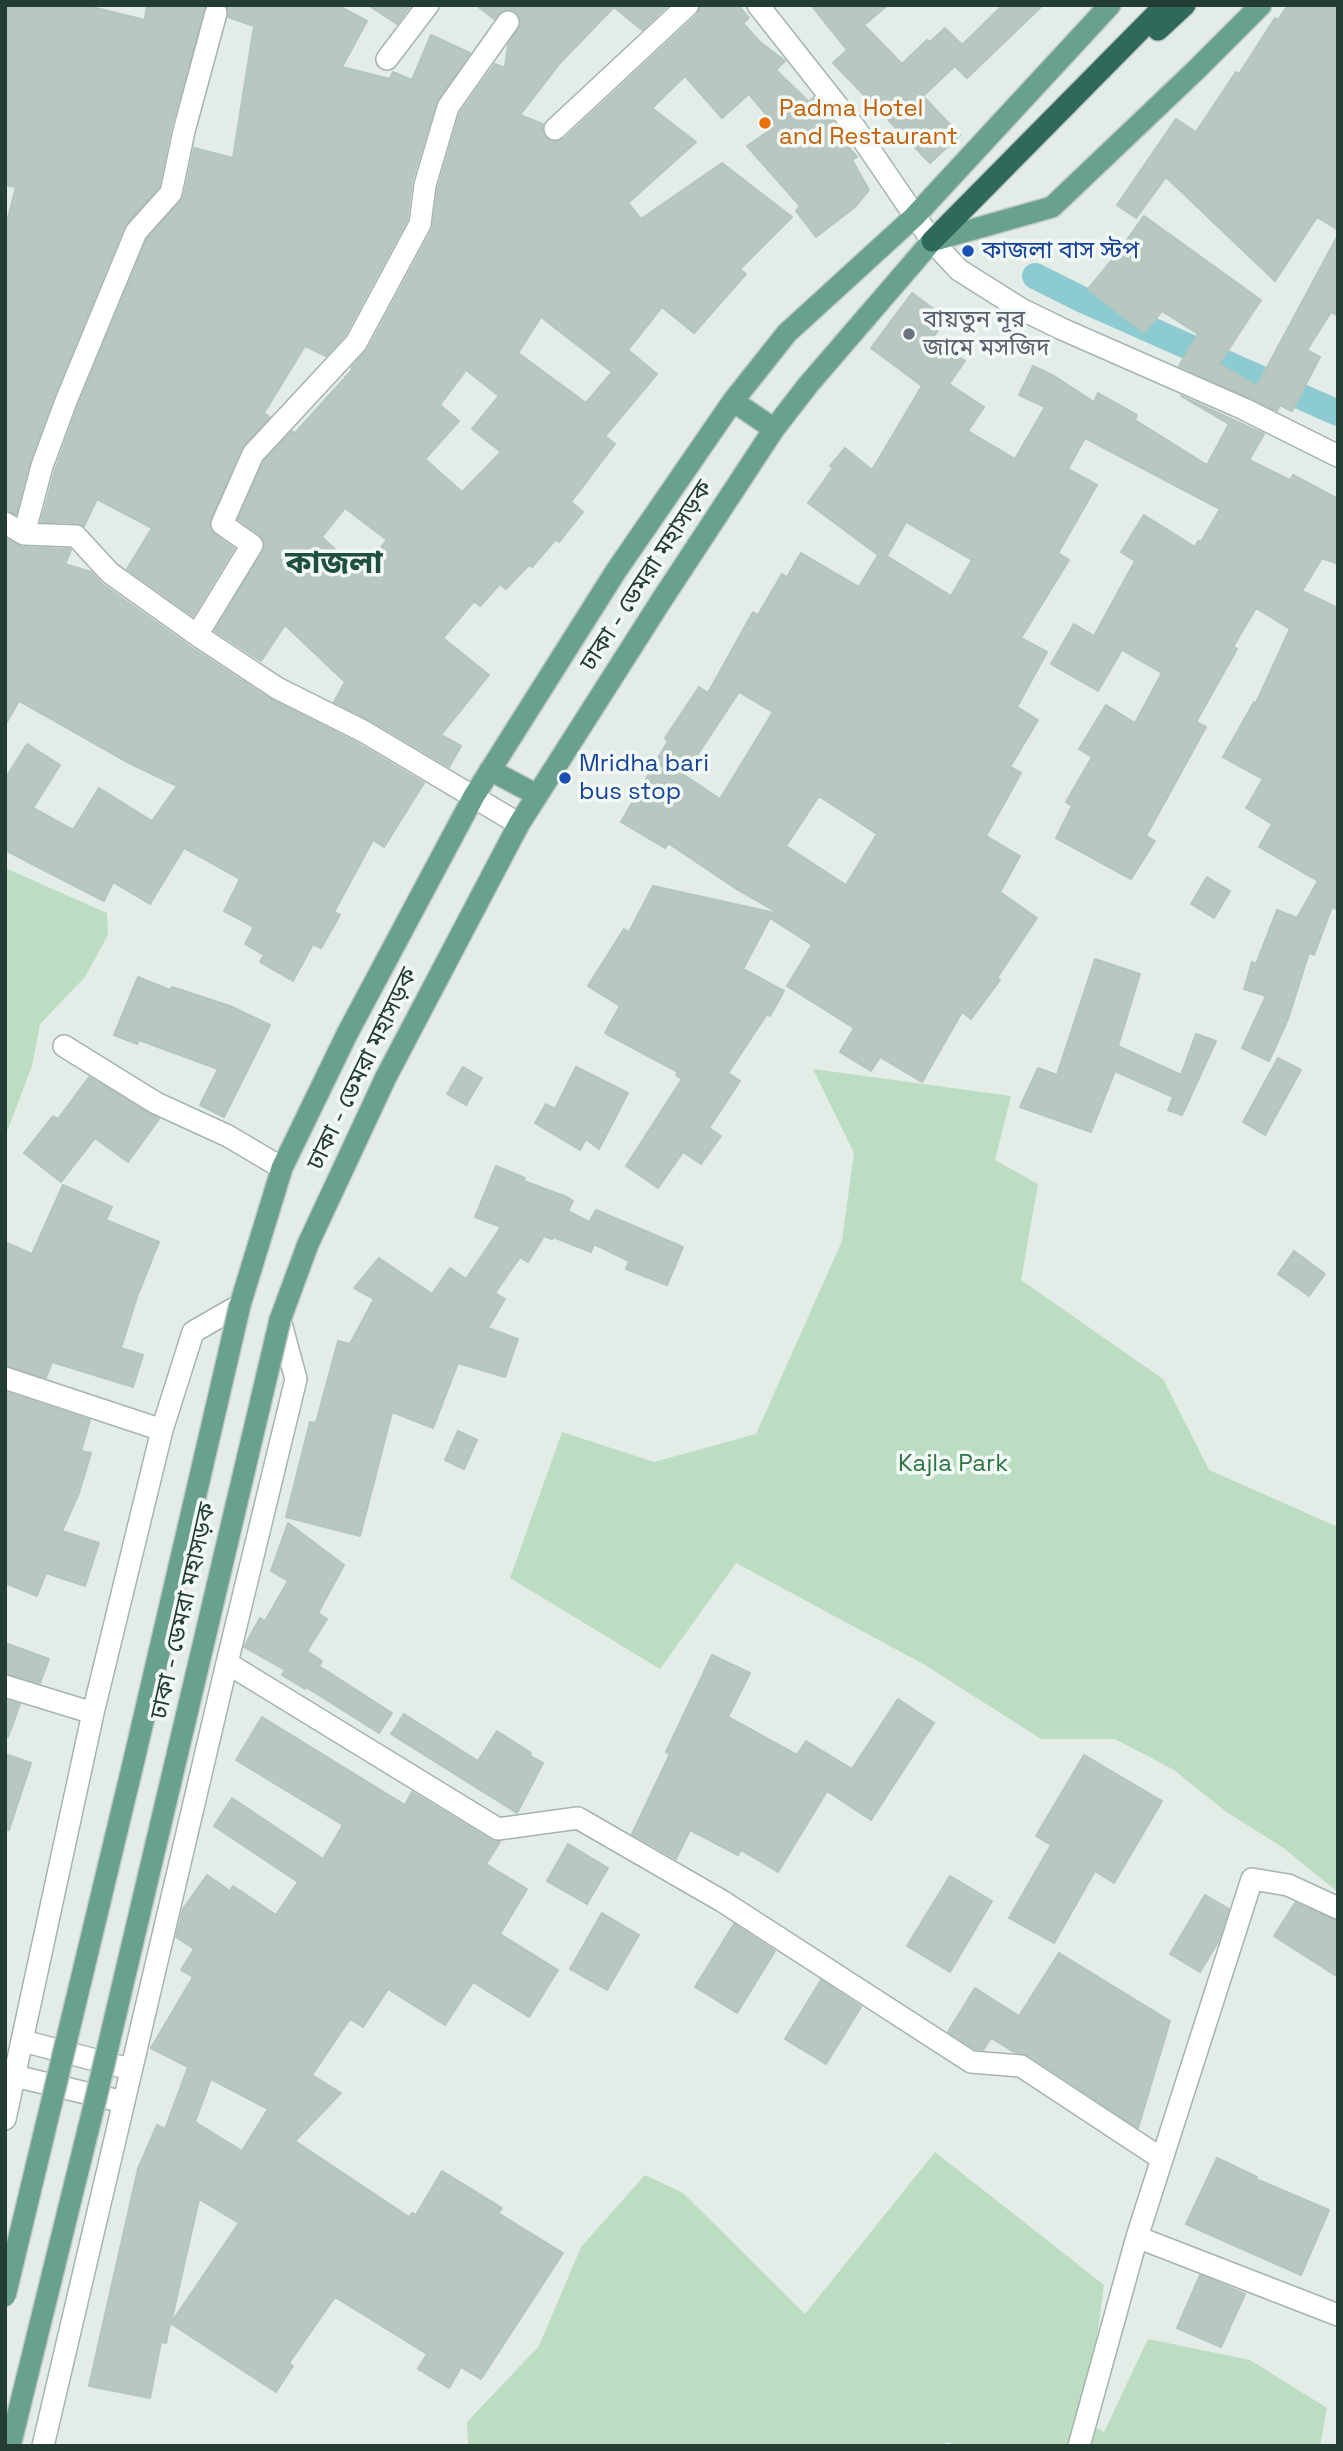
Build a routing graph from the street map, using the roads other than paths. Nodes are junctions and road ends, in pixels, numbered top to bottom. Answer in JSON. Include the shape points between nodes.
{"nodes":[{"id":1,"x":428,"y":5,"type":"edge"},
{"id":2,"x":688,"y":5,"type":"edge"},
{"id":3,"x":758,"y":5,"type":"edge"},
{"id":4,"x":1110,"y":5,"type":"edge"},
{"id":5,"x":1165,"y":5,"type":"edge"},
{"id":6,"x":1185,"y":5,"type":"edge"},
{"id":7,"x":1261,"y":5,"type":"edge"},
{"id":8,"x":216,"y":13,"type":"dead end"},
{"id":9,"x":509,"y":22,"type":"dead end"},
{"id":10,"x":387,"y":59,"type":"dead end"},
{"id":11,"x":1064,"y":109,"type":"junction"},
{"id":12,"x":555,"y":129,"type":"dead end"},
{"id":13,"x":914,"y":217,"type":"junction"},
{"id":14,"x":932,"y":241,"type":"junction"},
{"id":15,"x":733,"y":401,"type":"junction"},
{"id":16,"x":774,"y":429,"type":"junction"},
{"id":17,"x":1338,"y":456,"type":"edge"},
{"id":18,"x":14,"y":529,"type":"edge"},
{"id":19,"x":197,"y":635,"type":"junction"},
{"id":20,"x":490,"y":770,"type":"junction"},
{"id":21,"x":537,"y":795,"type":"junction"},
{"id":22,"x":474,"y":796,"type":"junction"},
{"id":23,"x":519,"y":824,"type":"junction"},
{"id":24,"x":64,"y":1046,"type":"dead end"},
{"id":25,"x":282,"y":1168,"type":"junction"},
{"id":26,"x":240,"y":1305,"type":"junction"},
{"id":27,"x":280,"y":1320,"type":"junction"},
{"id":28,"x":5,"y":1378,"type":"edge"},
{"id":29,"x":162,"y":1430,"type":"junction"},
{"id":30,"x":227,"y":1664,"type":"junction"},
{"id":31,"x":5,"y":1686,"type":"edge"},
{"id":32,"x":93,"y":1713,"type":"junction"},
{"id":33,"x":1338,"y":1909,"type":"edge"},
{"id":34,"x":23,"y":2042,"type":"junction"},
{"id":35,"x":13,"y":2068,"type":"edge"},
{"id":36,"x":131,"y":2069,"type":"junction"},
{"id":37,"x":124,"y":2102,"type":"junction"},
{"id":38,"x":5,"y":2119,"type":"edge"},
{"id":39,"x":1162,"y":2159,"type":"junction"},
{"id":40,"x":1138,"y":2237,"type":"junction"},
{"id":41,"x":5,"y":2296,"type":"edge"},
{"id":42,"x":1338,"y":2315,"type":"edge"},
{"id":43,"x":10,"y":2446,"type":"edge"},
{"id":44,"x":43,"y":2446,"type":"edge"},
{"id":45,"x":1079,"y":2446,"type":"edge"}],
"edges":[{"from":1,"to":10,"type":"street"},
{"from":2,"to":12,"type":"street"},
{"from":3,"to":13,"type":"street","via":[[855,128]]},
{"from":4,"to":13,"type":"main road","name":"ঢাকা - ডেমরা মহাসড়ক"},
{"from":5,"to":11,"type":"highway"},
{"from":6,"to":11,"type":"highway"},
{"from":7,"to":14,"type":"main road","via":[[1052,206]]},
{"from":8,"to":18,"type":"street","via":[[171,193],[136,232]]},
{"from":9,"to":19,"type":"street","via":[[448,107],[425,185],[420,224],[356,343],[253,454],[222,524],[252,545]]},
{"from":11,"to":14,"type":"highway"},
{"from":13,"to":14,"type":"street"},
{"from":13,"to":15,"type":"main road","name":"ঢাকা - ডেমরা মহাসড়ক","via":[[787,333]]},
{"from":14,"to":16,"type":"main road","name":"ঢাকা - ডেমরা মহাসড়ক"},
{"from":14,"to":17,"type":"street","via":[[959,270],[1021,309]]},
{"from":15,"to":16,"type":"main road"},
{"from":15,"to":20,"type":"main road","name":"ঢাকা - ডেমরা মহাসড়ক","via":[[616,571]]},
{"from":16,"to":21,"type":"main road","name":"ঢাকা - ডেমরা মহাসড়ক"},
{"from":18,"to":19,"type":"street","via":[[76,536],[110,573]]},
{"from":19,"to":22,"type":"street","via":[[277,688],[363,731]]},
{"from":20,"to":21,"type":"main road"},
{"from":20,"to":22,"type":"main road","name":"ঢাকা - ডেমরা মহাসড়ক"},
{"from":21,"to":23,"type":"main road","name":"ঢাকা - ডেমরা মহাসড়ক"},
{"from":22,"to":23,"type":"street"},
{"from":22,"to":25,"type":"main road","name":"ঢাকা - ডেমরা মহাসড়ক","via":[[347,1034]]},
{"from":23,"to":27,"type":"main road","name":"ঢাকা - ডেমরা মহাসড়ক","via":[[386,1077],[308,1244]]},
{"from":24,"to":25,"type":"street","via":[[156,1103],[228,1136]]},
{"from":25,"to":26,"type":"main road","name":"ঢাকা - ডেমরা মহাসড়ক"},
{"from":26,"to":29,"type":"street","via":[[193,1332]]},
{"from":26,"to":41,"type":"main road","name":"ঢাকা - ডেমরা মহাসড়ক","bridge":true},
{"from":27,"to":30,"type":"street","via":[[296,1379]]},
{"from":27,"to":43,"type":"main road","name":"ঢাকা - ডেমরা মহাসড়ক","bridge":true},
{"from":28,"to":29,"type":"street"},
{"from":29,"to":32,"type":"street"},
{"from":30,"to":36,"type":"street"},
{"from":30,"to":39,"type":"street","via":[[498,1829],[578,1818],[722,1901],[971,2062],[1021,2066]]},
{"from":31,"to":32,"type":"street"},
{"from":32,"to":34,"type":"street"},
{"from":33,"to":39,"type":"street","via":[[1288,1885],[1252,1880]]},
{"from":34,"to":35,"type":"street"},
{"from":34,"to":36,"type":"street"},
{"from":35,"to":37,"type":"street"},
{"from":35,"to":38,"type":"street"},
{"from":36,"to":37,"type":"street"},
{"from":37,"to":44,"type":"street"},
{"from":39,"to":40,"type":"street"},
{"from":40,"to":42,"type":"street"},
{"from":40,"to":45,"type":"street"}]}
